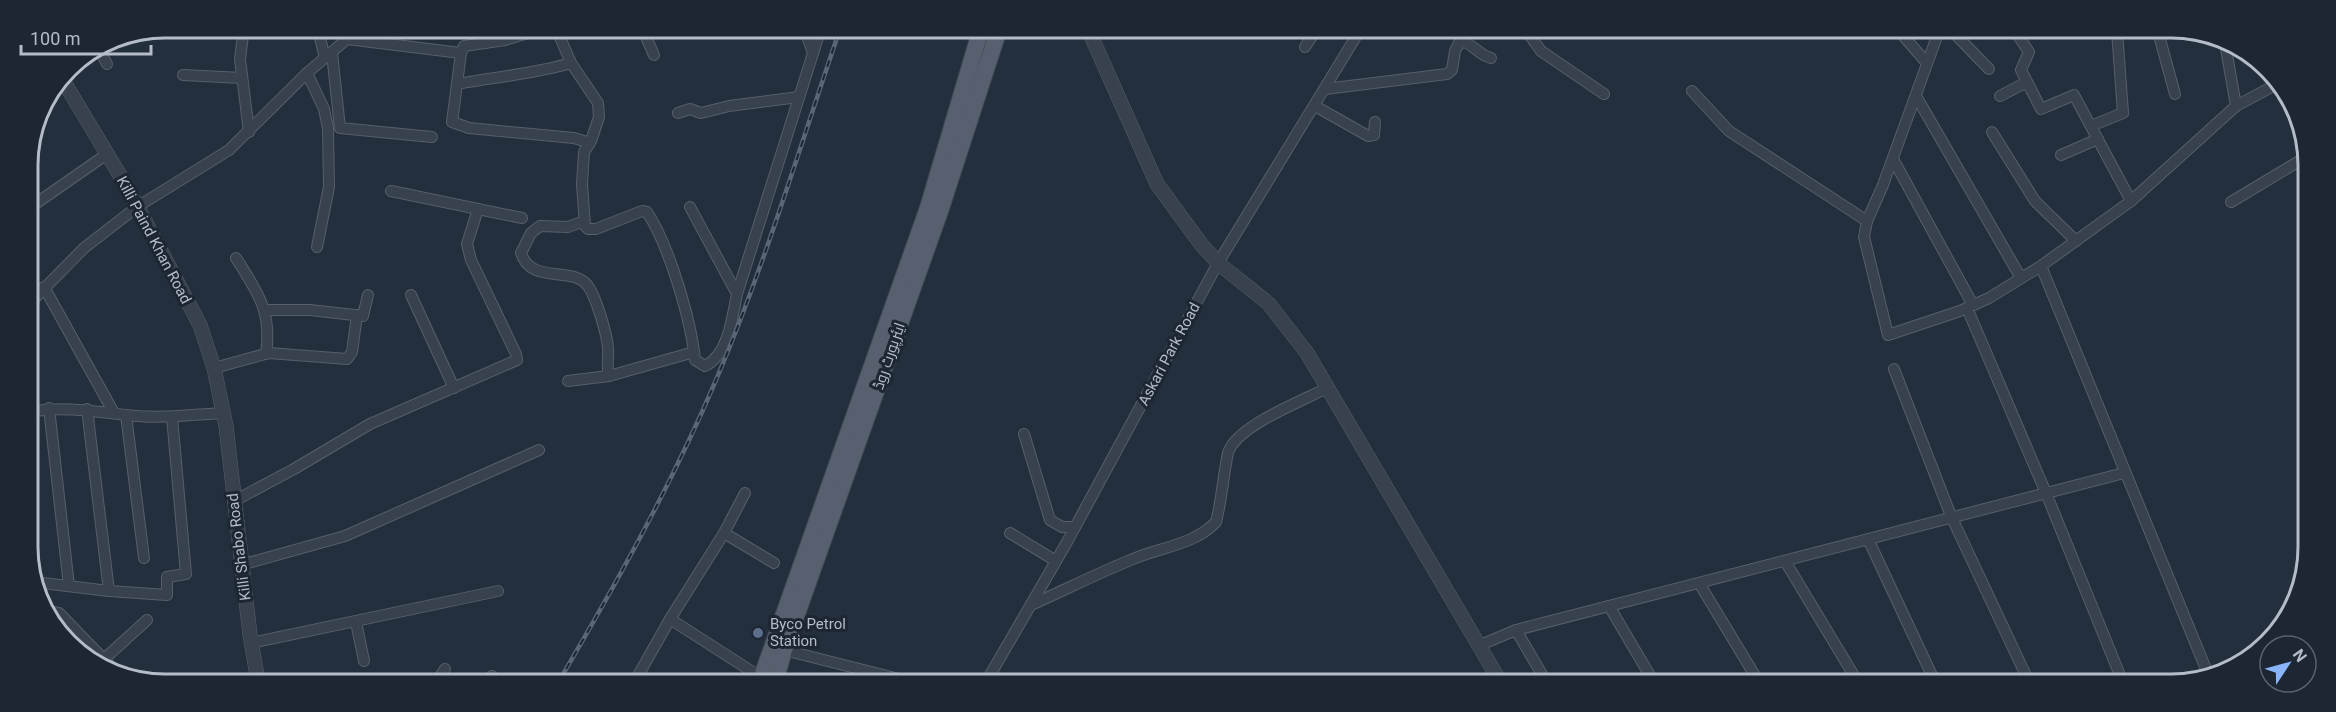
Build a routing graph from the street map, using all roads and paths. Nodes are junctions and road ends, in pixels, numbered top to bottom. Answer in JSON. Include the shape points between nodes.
{"nodes":[{"id":1,"x":243,"y":38,"type":"edge"},
{"id":2,"x":321,"y":38,"type":"edge"},
{"id":3,"x":512,"y":38,"type":"edge"},
{"id":4,"x":560,"y":38,"type":"edge"},
{"id":5,"x":646,"y":38,"type":"edge"},
{"id":6,"x":808,"y":38,"type":"edge"},
{"id":7,"x":818,"y":38,"type":"edge"},
{"id":8,"x":978,"y":38,"type":"edge"},
{"id":9,"x":996,"y":38,"type":"edge"},
{"id":10,"x":1092,"y":38,"type":"edge"},
{"id":11,"x":1311,"y":38,"type":"edge"},
{"id":12,"x":1355,"y":38,"type":"edge"},
{"id":13,"x":1532,"y":38,"type":"edge"},
{"id":14,"x":1905,"y":38,"type":"edge"},
{"id":15,"x":1936,"y":38,"type":"edge"},
{"id":16,"x":1959,"y":38,"type":"edge"},
{"id":17,"x":2019,"y":38,"type":"edge"},
{"id":18,"x":2117,"y":38,"type":"edge"},
{"id":19,"x":2160,"y":38,"type":"edge"},
{"id":20,"x":347,"y":39,"type":"joint"},
{"id":21,"x":1305,"y":47,"type":"dead end"},
{"id":22,"x":2226,"y":50,"type":"edge"},
{"id":23,"x":461,"y":53,"type":"junction"},
{"id":24,"x":813,"y":53,"type":"junction"},
{"id":25,"x":102,"y":54,"type":"edge"},
{"id":26,"x":328,"y":55,"type":"junction"},
{"id":27,"x":654,"y":55,"type":"dead end"},
{"id":28,"x":1491,"y":58,"type":"dead end"},
{"id":29,"x":1926,"y":62,"type":"junction"},
{"id":30,"x":571,"y":63,"type":"junction"},
{"id":31,"x":107,"y":64,"type":"dead end"},
{"id":32,"x":1989,"y":69,"type":"dead end"},
{"id":33,"x":307,"y":73,"type":"junction"},
{"id":34,"x":183,"y":75,"type":"dead end"},
{"id":35,"x":242,"y":78,"type":"junction"},
{"id":36,"x":2027,"y":82,"type":"junction"},
{"id":37,"x":457,"y":84,"type":"junction"},
{"id":38,"x":66,"y":85,"type":"edge"},
{"id":39,"x":2272,"y":87,"type":"edge"},
{"id":40,"x":1324,"y":89,"type":"junction"},
{"id":41,"x":1692,"y":91,"type":"dead end"},
{"id":42,"x":1604,"y":94,"type":"dead end"},
{"id":43,"x":2175,"y":94,"type":"dead end"},
{"id":44,"x":1916,"y":96,"type":"junction"},
{"id":45,"x":2000,"y":96,"type":"dead end"},
{"id":46,"x":799,"y":97,"type":"junction"},
{"id":47,"x":1315,"y":106,"type":"junction"},
{"id":48,"x":2236,"y":106,"type":"junction"},
{"id":49,"x":678,"y":113,"type":"dead end"},
{"id":50,"x":1375,"y":122,"type":"dead end"},
{"id":51,"x":2091,"y":126,"type":"junction"},
{"id":52,"x":249,"y":132,"type":"junction"},
{"id":53,"x":1992,"y":132,"type":"dead end"},
{"id":54,"x":432,"y":137,"type":"dead end"},
{"id":55,"x":2098,"y":139,"type":"junction"},
{"id":56,"x":590,"y":143,"type":"junction"},
{"id":57,"x":107,"y":154,"type":"junction"},
{"id":58,"x":2061,"y":155,"type":"dead end"},
{"id":59,"x":1893,"y":159,"type":"junction"},
{"id":60,"x":2298,"y":162,"type":"edge"},
{"id":61,"x":391,"y":191,"type":"dead end"},
{"id":62,"x":2131,"y":201,"type":"junction"},
{"id":63,"x":38,"y":202,"type":"edge"},
{"id":64,"x":2231,"y":202,"type":"dead end"},
{"id":65,"x":137,"y":207,"type":"junction"},
{"id":66,"x":690,"y":207,"type":"dead end"},
{"id":67,"x":478,"y":208,"type":"junction"},
{"id":68,"x":522,"y":218,"type":"dead end"},
{"id":69,"x":584,"y":220,"type":"junction"},
{"id":70,"x":1867,"y":221,"type":"junction"},
{"id":71,"x":2076,"y":241,"type":"junction"},
{"id":72,"x":317,"y":248,"type":"dead end"},
{"id":73,"x":236,"y":258,"type":"dead end"},
{"id":74,"x":1218,"y":263,"type":"junction"},
{"id":75,"x":2041,"y":266,"type":"junction"},
{"id":76,"x":2021,"y":278,"type":"junction"},
{"id":77,"x":44,"y":287,"type":"junction"},
{"id":78,"x":38,"y":294,"type":"edge"},
{"id":79,"x":737,"y":294,"type":"junction"},
{"id":80,"x":368,"y":295,"type":"dead end"},
{"id":81,"x":411,"y":295,"type":"dead end"},
{"id":82,"x":266,"y":310,"type":"junction"},
{"id":83,"x":1972,"y":310,"type":"junction"},
{"id":84,"x":357,"y":315,"type":"junction"},
{"id":85,"x":694,"y":351,"type":"junction"},
{"id":86,"x":266,"y":354,"type":"junction"},
{"id":87,"x":214,"y":368,"type":"junction"},
{"id":88,"x":1894,"y":369,"type":"dead end"},
{"id":89,"x":609,"y":376,"type":"junction"},
{"id":90,"x":568,"y":381,"type":"dead end"},
{"id":91,"x":454,"y":388,"type":"junction"},
{"id":92,"x":1327,"y":388,"type":"junction"},
{"id":93,"x":49,"y":408,"type":"junction"},
{"id":94,"x":38,"y":410,"type":"edge"},
{"id":95,"x":87,"y":410,"type":"junction"},
{"id":96,"x":114,"y":413,"type":"junction"},
{"id":97,"x":223,"y":413,"type":"junction"},
{"id":98,"x":126,"y":416,"type":"junction"},
{"id":99,"x":172,"y":417,"type":"junction"},
{"id":100,"x":1024,"y":434,"type":"dead end"},
{"id":101,"x":539,"y":450,"type":"dead end"},
{"id":102,"x":2124,"y":473,"type":"junction"},
{"id":103,"x":745,"y":493,"type":"dead end"},
{"id":104,"x":2046,"y":493,"type":"junction"},
{"id":105,"x":234,"y":501,"type":"junction"},
{"id":106,"x":1951,"y":516,"type":"junction"},
{"id":107,"x":1075,"y":527,"type":"junction"},
{"id":108,"x":724,"y":533,"type":"junction"},
{"id":109,"x":1010,"y":533,"type":"dead end"},
{"id":110,"x":1868,"y":539,"type":"junction"},
{"id":111,"x":144,"y":558,"type":"dead end"},
{"id":112,"x":1056,"y":561,"type":"junction"},
{"id":113,"x":1785,"y":561,"type":"junction"},
{"id":114,"x":774,"y":563,"type":"dead end"},
{"id":115,"x":241,"y":565,"type":"junction"},
{"id":116,"x":43,"y":583,"type":"edge"},
{"id":117,"x":1699,"y":583,"type":"junction"},
{"id":118,"x":69,"y":586,"type":"junction"},
{"id":119,"x":109,"y":591,"type":"junction"},
{"id":120,"x":498,"y":591,"type":"dead end"},
{"id":121,"x":1031,"y":605,"type":"junction"},
{"id":122,"x":1609,"y":606,"type":"junction"},
{"id":123,"x":56,"y":612,"type":"edge"},
{"id":124,"x":670,"y":619,"type":"junction"},
{"id":125,"x":147,"y":620,"type":"dead end"},
{"id":126,"x":356,"y":622,"type":"junction"},
{"id":127,"x":1516,"y":630,"type":"junction"},
{"id":128,"x":251,"y":644,"type":"junction"},
{"id":129,"x":1478,"y":646,"type":"junction"},
{"id":130,"x":784,"y":650,"type":"junction"},
{"id":131,"x":97,"y":654,"type":"edge"},
{"id":132,"x":101,"y":657,"type":"edge"},
{"id":133,"x":364,"y":661,"type":"dead end"},
{"id":134,"x":445,"y":669,"type":"dead end"},
{"id":135,"x":2206,"y":669,"type":"edge"},
{"id":136,"x":257,"y":674,"type":"edge"},
{"id":137,"x":442,"y":674,"type":"edge"},
{"id":138,"x":640,"y":674,"type":"edge"},
{"id":139,"x":755,"y":674,"type":"edge"},
{"id":140,"x":768,"y":674,"type":"edge"},
{"id":141,"x":770,"y":674,"type":"edge"},
{"id":142,"x":879,"y":674,"type":"edge"},
{"id":143,"x":991,"y":674,"type":"edge"},
{"id":144,"x":1495,"y":674,"type":"edge"},
{"id":145,"x":1542,"y":674,"type":"edge"},
{"id":146,"x":1649,"y":674,"type":"edge"},
{"id":147,"x":1754,"y":674,"type":"edge"},
{"id":148,"x":1853,"y":674,"type":"edge"},
{"id":149,"x":1931,"y":674,"type":"edge"},
{"id":150,"x":2025,"y":674,"type":"edge"},
{"id":151,"x":2120,"y":674,"type":"edge"}],
"edges":[{"from":1,"to":35,"type":"street"},
{"from":2,"to":26,"type":"street"},
{"from":3,"to":23,"type":"street","via":[[464,46]]},
{"from":4,"to":30,"type":"street"},
{"from":5,"to":27,"type":"street"},
{"from":6,"to":24,"type":"street"},
{"from":7,"to":24,"type":"street"},
{"from":8,"to":140,"type":"main road","name":"ایئرپورٹ روڈ","via":[[928,208]]},
{"from":9,"to":130,"type":"main road","name":"ایئرپورٹ روڈ","via":[[936,222]]},
{"from":10,"to":74,"type":"street","via":[[1157,184]]},
{"from":11,"to":21,"type":"street"},
{"from":12,"to":40,"type":"street","name":"Askari Park Road"},
{"from":13,"to":42,"type":"street","via":[[1541,51]]},
{"from":14,"to":29,"type":"street"},
{"from":15,"to":29,"type":"street"},
{"from":16,"to":32,"type":"street"},
{"from":17,"to":36,"type":"street","via":[[2030,52],[2021,66]]},
{"from":18,"to":51,"type":"street","via":[[2123,112]]},
{"from":19,"to":43,"type":"street"},
{"from":20,"to":23,"type":"street"},
{"from":20,"to":26,"type":"street"},
{"from":22,"to":48,"type":"street"},
{"from":23,"to":37,"type":"street"},
{"from":24,"to":46,"type":"street"},
{"from":25,"to":31,"type":"street"},
{"from":26,"to":33,"type":"street"},
{"from":26,"to":54,"type":"street","via":[[340,128]]},
{"from":28,"to":40,"type":"street","via":[[1483,56],[1473,45],[1459,43],[1452,70],[1447,74]]},
{"from":29,"to":44,"type":"street"},
{"from":30,"to":37,"type":"street"},
{"from":30,"to":56,"type":"street","via":[[598,103],[599,117]]},
{"from":33,"to":52,"type":"street"},
{"from":33,"to":72,"type":"street","via":[[324,109],[328,128],[330,188]]},
{"from":34,"to":35,"type":"street"},
{"from":35,"to":52,"type":"street"},
{"from":36,"to":45,"type":"street"},
{"from":36,"to":51,"type":"street","via":[[2043,110],[2074,95]]},
{"from":37,"to":56,"type":"street","via":[[452,122],[455,124]]},
{"from":38,"to":57,"type":"street","name":"Killi Paind Khan Road"},
{"from":39,"to":48,"type":"street"},
{"from":40,"to":47,"type":"street","name":"Askari Park Road"},
{"from":41,"to":70,"type":"street","via":[[1729,131]]},
{"from":44,"to":59,"type":"street"},
{"from":44,"to":76,"type":"street"},
{"from":46,"to":49,"type":"street","via":[[701,113],[690,109]]},
{"from":46,"to":79,"type":"street"},
{"from":47,"to":50,"type":"street","via":[[1368,136],[1374,135]]},
{"from":47,"to":74,"type":"street","name":"Askari Park Road"},
{"from":48,"to":62,"type":"street"},
{"from":51,"to":55,"type":"street"},
{"from":52,"to":65,"type":"street","via":[[229,150]]},
{"from":53,"to":71,"type":"street","via":[[2035,201]]},
{"from":55,"to":58,"type":"street"},
{"from":55,"to":62,"type":"street"},
{"from":56,"to":69,"type":"street","via":[[584,152]]},
{"from":57,"to":63,"type":"street"},
{"from":57,"to":65,"type":"street","name":"Killi Paind Khan Road"},
{"from":59,"to":70,"type":"street"},
{"from":59,"to":83,"type":"street"},
{"from":60,"to":64,"type":"street"},
{"from":61,"to":67,"type":"street"},
{"from":62,"to":71,"type":"street"},
{"from":65,"to":77,"type":"street","via":[[84,248]]},
{"from":65,"to":87,"type":"street","name":"Killi Paind Khan Road","via":[[200,325]]},
{"from":66,"to":79,"type":"street"},
{"from":67,"to":68,"type":"street"},
{"from":67,"to":91,"type":"street","via":[[467,244],[471,260],[517,360]]},
{"from":69,"to":85,"type":"street","via":[[588,229],[596,229],[647,212],[672,266]]},
{"from":69,"to":89,"type":"street","via":[[568,227],[540,226],[531,233],[521,252],[523,261],[534,270],[582,281],[588,286],[604,325]]},
{"from":70,"to":83,"type":"street","via":[[1864,237],[1888,335]]},
{"from":71,"to":75,"type":"street"},
{"from":73,"to":82,"type":"street"},
{"from":74,"to":92,"type":"street","via":[[1269,304],[1307,353]]},
{"from":74,"to":107,"type":"street","name":"Askari Park Road"},
{"from":75,"to":76,"type":"street"},
{"from":75,"to":102,"type":"street"},
{"from":76,"to":83,"type":"street"},
{"from":77,"to":78,"type":"street"},
{"from":77,"to":96,"type":"street"},
{"from":79,"to":85,"type":"street","via":[[727,338],[713,362],[705,366],[695,360]]},
{"from":80,"to":84,"type":"street","via":[[363,315]]},
{"from":81,"to":91,"type":"street"},
{"from":82,"to":84,"type":"street"},
{"from":82,"to":86,"type":"street"},
{"from":83,"to":104,"type":"street"},
{"from":84,"to":86,"type":"street","via":[[348,359]]},
{"from":85,"to":89,"type":"street"},
{"from":86,"to":87,"type":"street"},
{"from":87,"to":97,"type":"street","name":"Killi Paind Khan Road"},
{"from":88,"to":106,"type":"street"},
{"from":89,"to":90,"type":"street"},
{"from":91,"to":105,"type":"street","via":[[370,424]]},
{"from":92,"to":121,"type":"street","via":[[1256,424],[1239,437],[1229,451],[1216,522],[1209,530],[1190,541],[1134,558]]},
{"from":92,"to":129,"type":"street"},
{"from":93,"to":94,"type":"street"},
{"from":93,"to":95,"type":"street"},
{"from":93,"to":118,"type":"street"},
{"from":95,"to":96,"type":"street"},
{"from":95,"to":119,"type":"street"},
{"from":96,"to":98,"type":"street"},
{"from":97,"to":99,"type":"street"},
{"from":97,"to":105,"type":"street","name":"Killi Shabo Road"},
{"from":98,"to":99,"type":"street"},
{"from":98,"to":111,"type":"street"},
{"from":99,"to":119,"type":"street","via":[[186,574],[167,577],[167,595]]},
{"from":100,"to":107,"type":"street","via":[[1050,520],[1062,527]]},
{"from":101,"to":115,"type":"street","via":[[345,536]]},
{"from":102,"to":104,"type":"street"},
{"from":102,"to":135,"type":"street"},
{"from":103,"to":108,"type":"street"},
{"from":104,"to":106,"type":"street"},
{"from":104,"to":151,"type":"street"},
{"from":105,"to":115,"type":"street","name":"Killi Shabo Road"},
{"from":106,"to":110,"type":"street"},
{"from":106,"to":150,"type":"street"},
{"from":107,"to":112,"type":"street","name":"Askari Park Road"},
{"from":108,"to":114,"type":"street"},
{"from":108,"to":124,"type":"street"},
{"from":109,"to":112,"type":"street"},
{"from":110,"to":113,"type":"street"},
{"from":110,"to":149,"type":"street"},
{"from":112,"to":121,"type":"street","name":"Askari Park Road"},
{"from":113,"to":117,"type":"street"},
{"from":113,"to":148,"type":"street"},
{"from":115,"to":128,"type":"street","name":"Killi Shabo Road"},
{"from":116,"to":118,"type":"street"},
{"from":117,"to":122,"type":"street"},
{"from":117,"to":147,"type":"street"},
{"from":118,"to":119,"type":"street"},
{"from":120,"to":126,"type":"street"},
{"from":121,"to":143,"type":"street","name":"Askari Park Road"},
{"from":122,"to":127,"type":"street"},
{"from":122,"to":146,"type":"street"},
{"from":123,"to":131,"type":"street"},
{"from":124,"to":138,"type":"street"},
{"from":124,"to":139,"type":"street"},
{"from":125,"to":132,"type":"street"},
{"from":126,"to":128,"type":"street"},
{"from":126,"to":133,"type":"street"},
{"from":127,"to":129,"type":"street"},
{"from":127,"to":145,"type":"street"},
{"from":128,"to":136,"type":"street","name":"Killi Shabo Road"},
{"from":129,"to":144,"type":"street"},
{"from":130,"to":141,"type":"main road","name":"ایئرپورٹ روڈ"},
{"from":130,"to":142,"type":"street"},
{"from":134,"to":137,"type":"street"}]}
